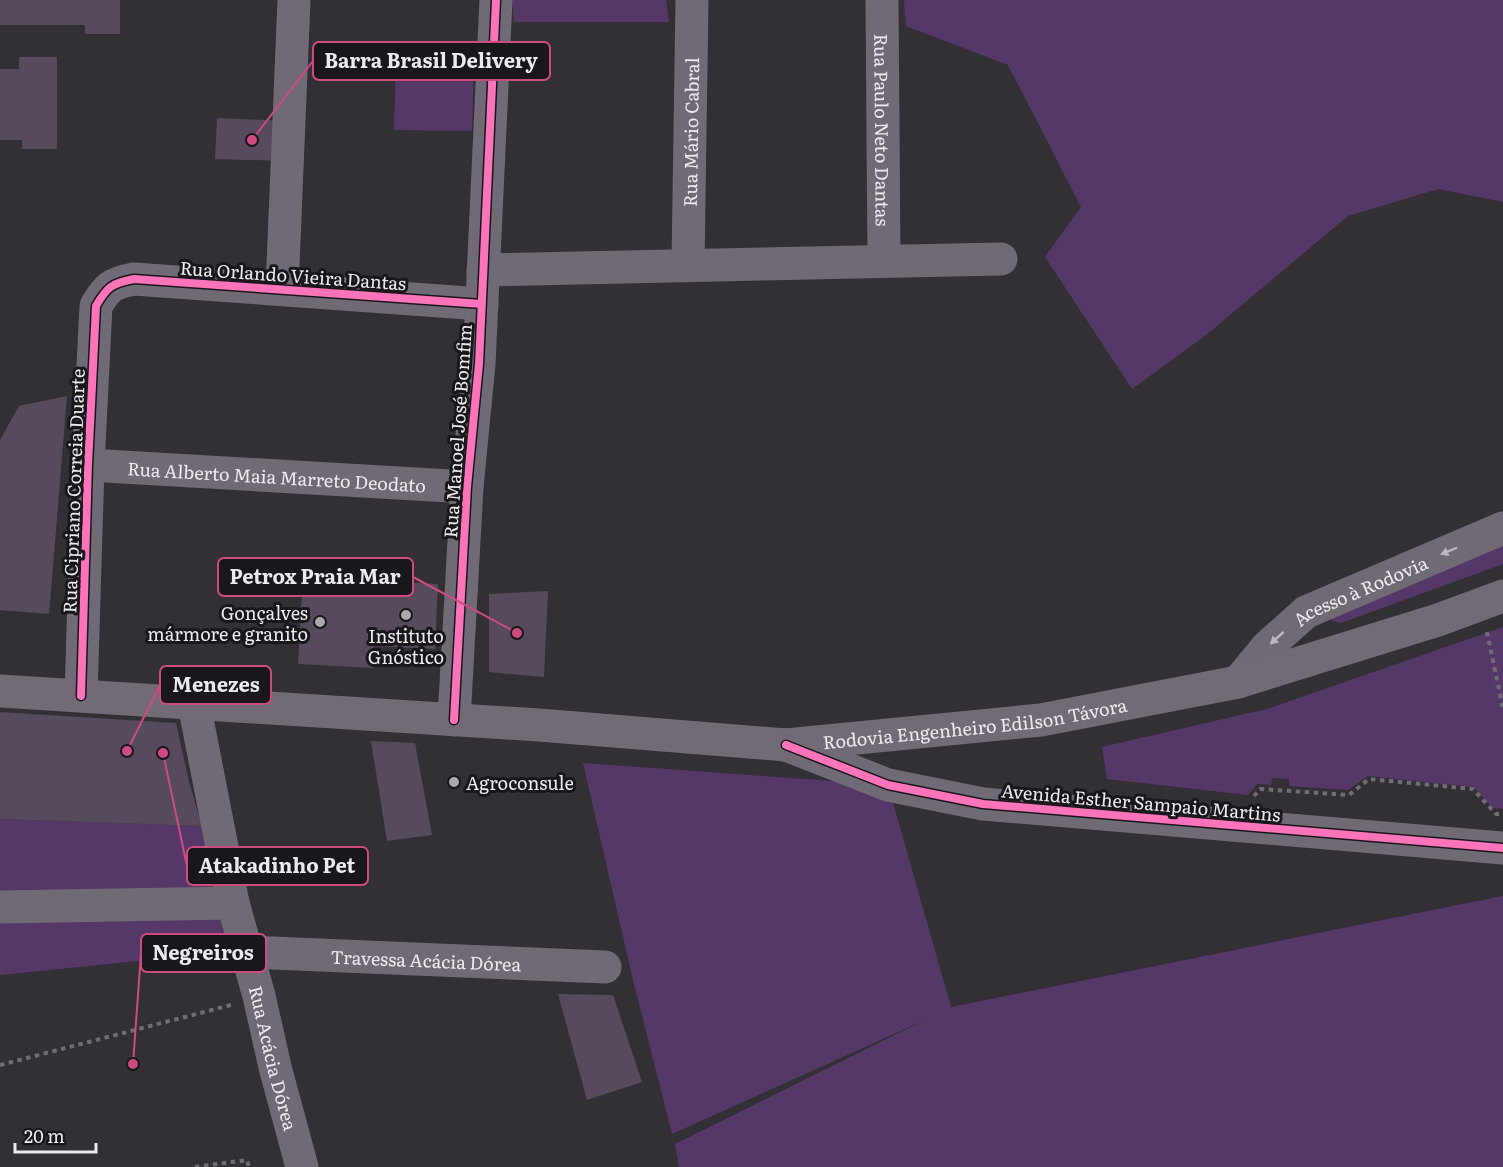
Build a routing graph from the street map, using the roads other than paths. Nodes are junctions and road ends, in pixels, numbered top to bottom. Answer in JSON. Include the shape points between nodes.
{"nodes":[{"id":1,"x":294,"y":0,"type":"edge"},
{"id":2,"x":496,"y":0,"type":"edge"},
{"id":3,"x":692,"y":0,"type":"edge"},
{"id":4,"x":882,"y":0,"type":"edge"},
{"id":5,"x":1001,"y":259,"type":"dead end"},
{"id":6,"x":884,"y":261,"type":"junction"},
{"id":7,"x":687,"y":264,"type":"junction"},
{"id":8,"x":483,"y":270,"type":"junction"},
{"id":9,"x":282,"y":289,"type":"junction"},
{"id":10,"x":105,"y":290,"type":"joint"},
{"id":11,"x":482,"y":304,"type":"junction"},
{"id":12,"x":88,"y":465,"type":"junction"},
{"id":13,"x":467,"y":487,"type":"junction"},
{"id":14,"x":1503,"y":528,"type":"edge"},
{"id":15,"x":1503,"y":596,"type":"edge"},
{"id":16,"x":1238,"y":682,"type":"junction"},
{"id":17,"x":0,"y":691,"type":"edge"},
{"id":18,"x":81,"y":696,"type":"junction"},
{"id":19,"x":194,"y":704,"type":"junction"},
{"id":20,"x":454,"y":720,"type":"junction"},
{"id":21,"x":786,"y":745,"type":"junction"},
{"id":22,"x":1503,"y":848,"type":"edge"},
{"id":23,"x":233,"y":903,"type":"junction"},
{"id":24,"x":0,"y":907,"type":"edge"},
{"id":25,"x":246,"y":952,"type":"junction"},
{"id":26,"x":605,"y":966,"type":"dead end"},
{"id":27,"x":302,"y":1167,"type":"edge"}],
"edges":[{"from":1,"to":9,"type":"street"},
{"from":2,"to":8,"type":"street","name":"Rua Manoel José Bomfim"},
{"from":3,"to":7,"type":"street","name":"Rua Mário Cabral"},
{"from":4,"to":6,"type":"street","name":"Rua Paulo Neto Dantas"},
{"from":5,"to":6,"type":"street"},
{"from":6,"to":7,"type":"street"},
{"from":7,"to":8,"type":"street"},
{"from":8,"to":11,"type":"street","name":"Rua Manoel José Bomfim"},
{"from":9,"to":10,"type":"street","name":"Rua Orlando Vieira Dantas","via":[[134,279],[117,282]]},
{"from":9,"to":11,"type":"street","name":"Rua Orlando Vieira Dantas"},
{"from":10,"to":12,"type":"street","name":"Rua Cipriano Correia Duarte","via":[[96,306]]},
{"from":11,"to":13,"type":"street","name":"Rua Manoel José Bomfim"},
{"from":12,"to":13,"type":"street","name":"Rua Alberto Maia Marreto Deodato"},
{"from":12,"to":18,"type":"street","name":"Rua Cipriano Correia Duarte"},
{"from":13,"to":20,"type":"street","name":"Rua Manoel José Bomfim"},
{"from":14,"to":16,"type":"street","name":"Acesso à Rodovia","one_way":true,"via":[[1306,612],[1267,647]]},
{"from":15,"to":16,"type":"main road","name":"Rodovia Engenheiro Edilson Távora"},
{"from":16,"to":21,"type":"main road","name":"Rodovia Engenheiro Edilson Távora","via":[[1041,720]]},
{"from":17,"to":18,"type":"main road","name":"Rodovia Engenheiro Edilson Távora"},
{"from":18,"to":19,"type":"main road","name":"Rodovia Engenheiro Edilson Távora"},
{"from":19,"to":20,"type":"main road","name":"Rodovia Engenheiro Edilson Távora"},
{"from":19,"to":23,"type":"street","name":"Rua Acácia Dórea"},
{"from":20,"to":21,"type":"main road","name":"Rodovia Engenheiro Edilson Távora"},
{"from":21,"to":22,"type":"street","name":"Avenida Esther Sampaio Martins","via":[[888,785],[982,804]]},
{"from":23,"to":24,"type":"street"},
{"from":23,"to":25,"type":"street","name":"Rua Acácia Dórea"},
{"from":25,"to":26,"type":"street","name":"Travessa Acácia Dórea"},
{"from":25,"to":27,"type":"street","name":"Rua Acácia Dórea"}]}
